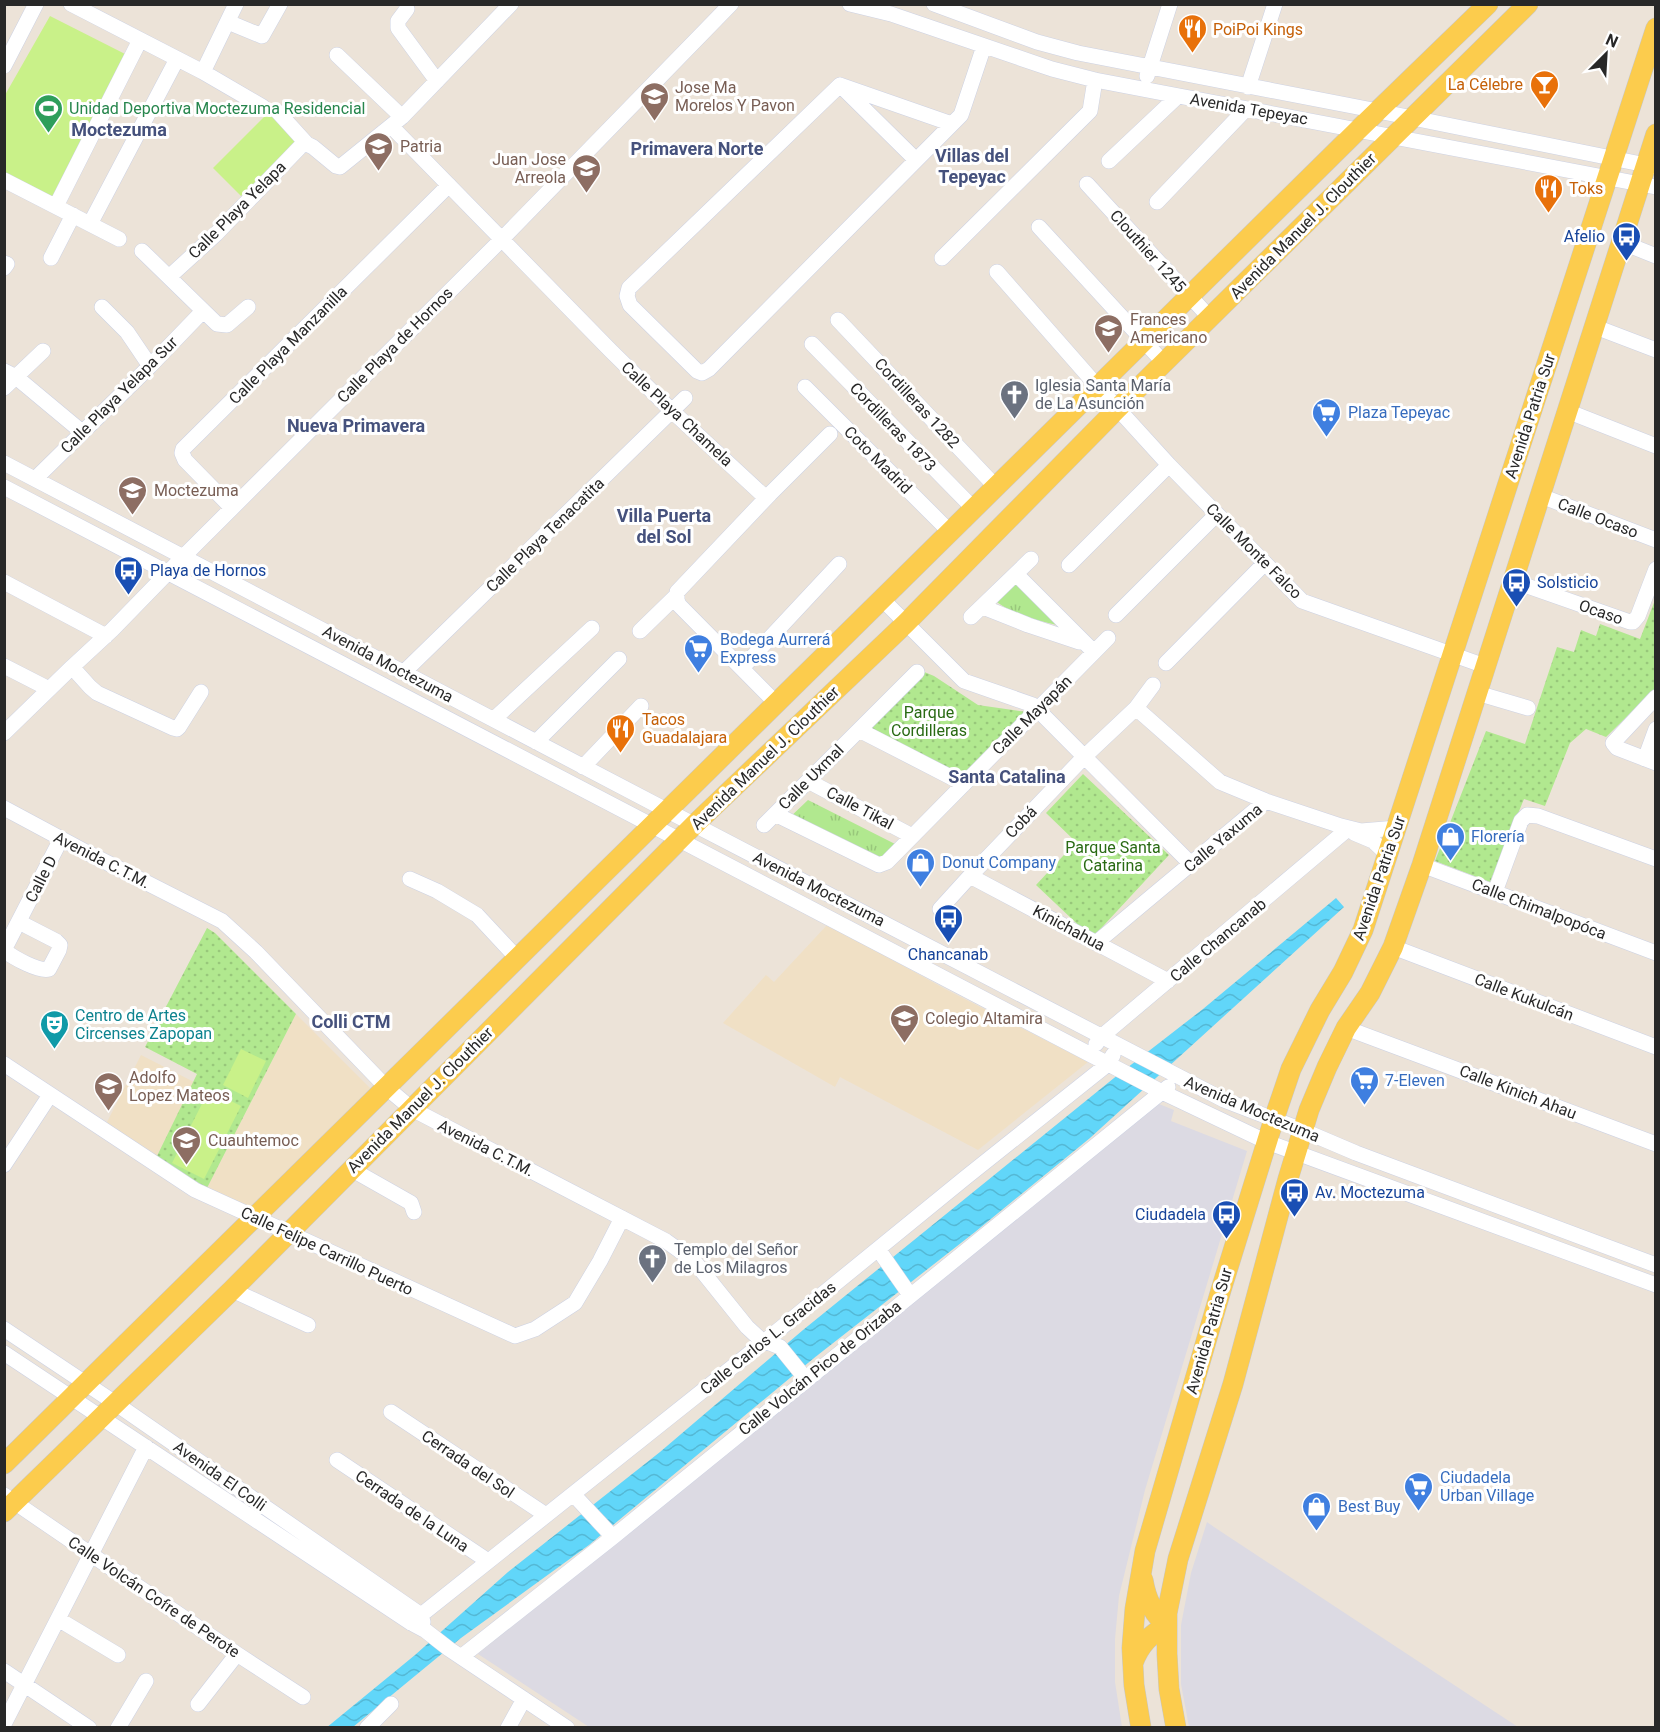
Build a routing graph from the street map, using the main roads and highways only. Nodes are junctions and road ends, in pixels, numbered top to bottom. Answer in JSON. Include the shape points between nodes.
{"nodes":[{"id":1,"x":1488,"y":4,"type":"edge"},
{"id":2,"x":1528,"y":4,"type":"edge"},
{"id":3,"x":1656,"y":28,"type":"edge"},
{"id":4,"x":1656,"y":134,"type":"edge"},
{"id":5,"x":1649,"y":176,"type":"edge"},
{"id":6,"x":1212,"y":274,"type":"junction"},
{"id":7,"x":1233,"y":295,"type":"junction"},
{"id":8,"x":1018,"y":465,"type":"junction"},
{"id":9,"x":1041,"y":487,"type":"junction"},
{"id":10,"x":4,"y":1464,"type":"edge"},
{"id":11,"x":8,"y":1503,"type":"edge"},
{"id":12,"x":1142,"y":1571,"type":"junction"},
{"id":13,"x":1167,"y":1625,"type":"junction"},
{"id":14,"x":1132,"y":1663,"type":"junction"},
{"id":15,"x":1141,"y":1728,"type":"edge"},
{"id":16,"x":1176,"y":1728,"type":"edge"}],
"edges":[{"from":1,"to":6,"type":"main road","name":"Avenida Manuel J. Clouthier"},
{"from":2,"to":7,"type":"main road","name":"Avenida Manuel J. Clouthier"},
{"from":3,"to":12,"type":"main road","name":"Avenida Patria Sur","via":[[1363,930],[1291,1069],[1274,1119],[1201,1358]]},
{"from":4,"to":5,"type":"main road","name":"Avenida Patria Sur"},
{"from":5,"to":13,"type":"main road","name":"Avenida Patria Sur","via":[[1621,242],[1593,326],[1393,947],[1327,1067],[1302,1130],[1233,1384],[1179,1560]]},
{"from":6,"to":7,"type":"main road"},
{"from":6,"to":8,"type":"main road","name":"Avenida Manuel J. Clouthier"},
{"from":7,"to":9,"type":"main road","name":"Avenida Manuel J. Clouthier"},
{"from":8,"to":9,"type":"main road"},
{"from":8,"to":10,"type":"main road","name":"Avenida Manuel J. Clouthier"},
{"from":9,"to":11,"type":"main road","name":"Avenida Manuel J. Clouthier","via":[[906,623],[694,825],[232,1290]]},
{"from":12,"to":13,"type":"main road","via":[[1152,1610]]},
{"from":12,"to":14,"type":"main road","name":"Avenida Patria Sur"},
{"from":13,"to":14,"type":"main road","via":[[1143,1642]]},
{"from":13,"to":16,"type":"main road","name":"Avenida Patria Sur","via":[[1169,1689]]},
{"from":14,"to":15,"type":"main road","name":"Avenida Patria Sur"}]}
